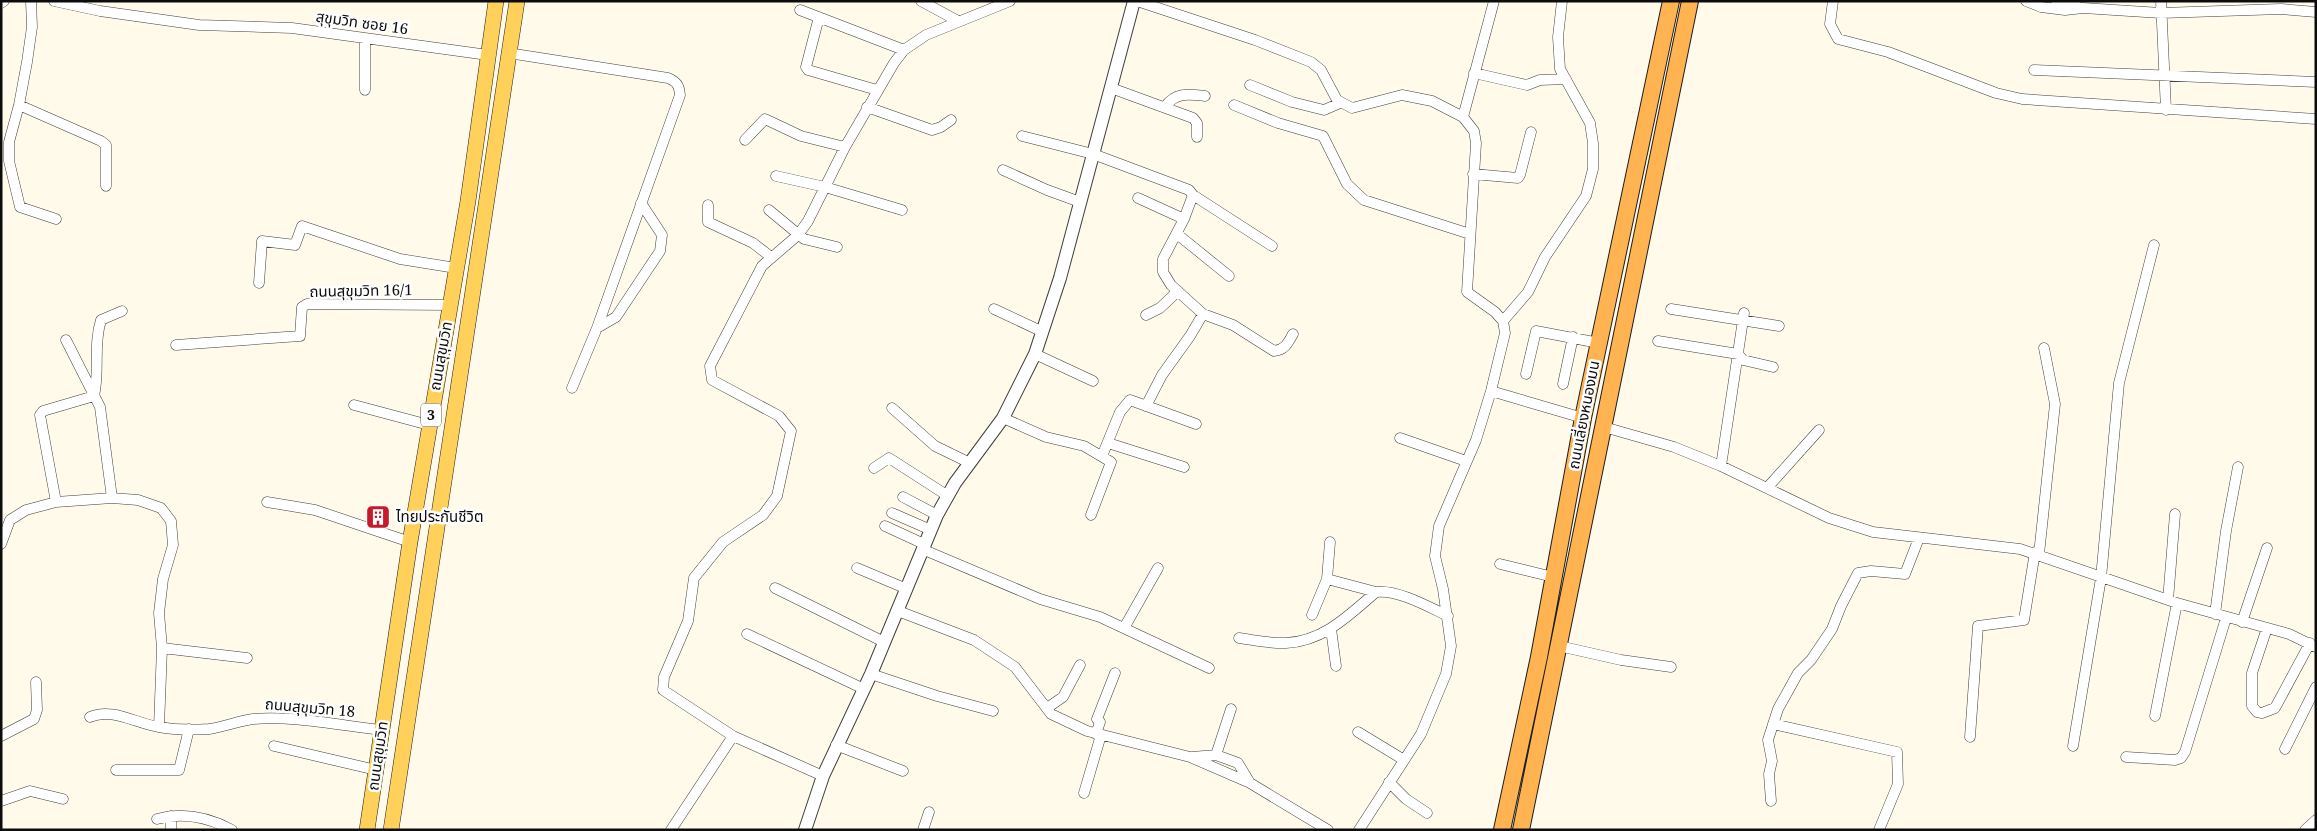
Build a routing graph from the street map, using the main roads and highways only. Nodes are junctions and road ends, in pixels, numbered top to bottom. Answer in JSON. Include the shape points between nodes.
{"nodes":[{"id":1,"x":496,"y":1,"type":"edge"},
{"id":2,"x":517,"y":1,"type":"edge"},
{"id":3,"x":1671,"y":1,"type":"edge"},
{"id":4,"x":1690,"y":1,"type":"edge"},
{"id":5,"x":1622,"y":233,"type":"junction"},
{"id":6,"x":1643,"y":237,"type":"junction"},
{"id":7,"x":367,"y":830,"type":"edge"},
{"id":8,"x":391,"y":830,"type":"edge"},
{"id":9,"x":1502,"y":830,"type":"edge"},
{"id":10,"x":1521,"y":830,"type":"edge"}],
"edges":[{"from":1,"to":7,"type":"main road","name":"ถนนสุขุมวิท","number":"3","via":[[472,177],[410,542]]},
{"from":2,"to":8,"type":"main road","name":"ถนนสุขุมวิท","number":"3"},
{"from":3,"to":5,"type":"highway","name":"ถนนเลี่ยงหนองมน"},
{"from":4,"to":6,"type":"highway","name":"ถนนเลี่ยงหนองมน"},
{"from":5,"to":6,"type":"highway"},
{"from":5,"to":9,"type":"highway","name":"ถนนเลี่ยงหนองมน"},
{"from":6,"to":10,"type":"highway","name":"ถนนเลี่ยงหนองมน"}]}
